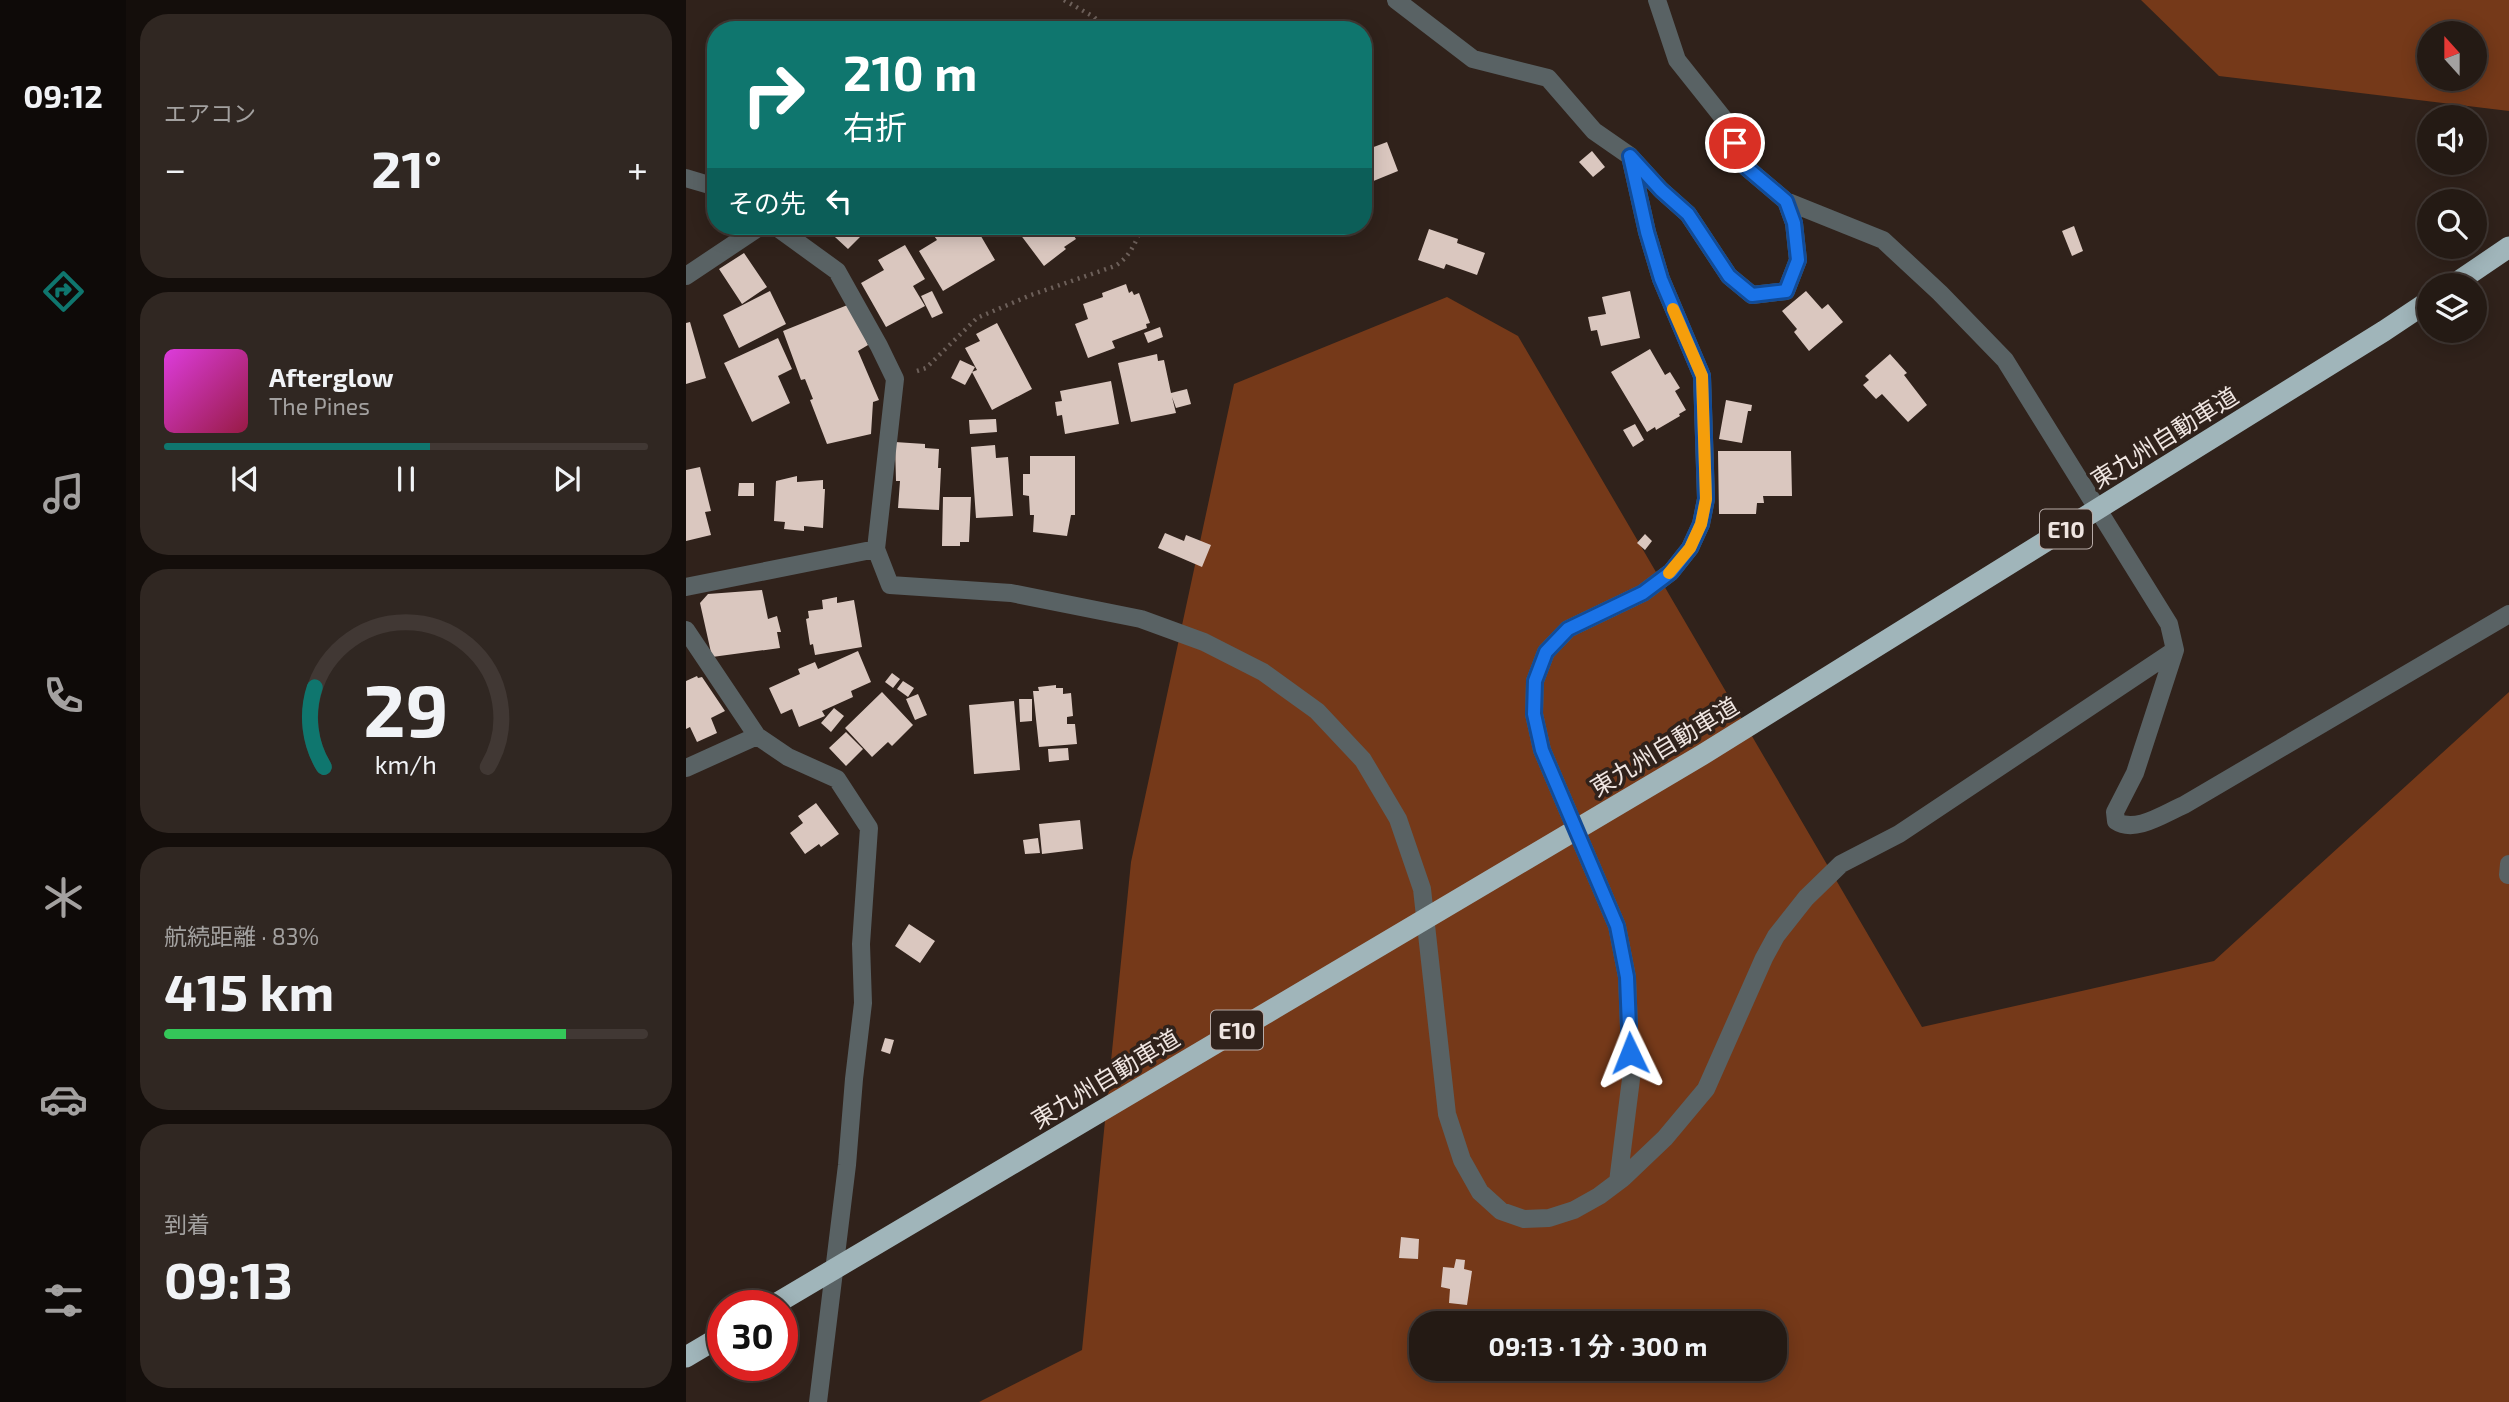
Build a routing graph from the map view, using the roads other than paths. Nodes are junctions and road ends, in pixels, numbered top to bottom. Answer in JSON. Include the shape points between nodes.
{"nodes":[{"id":1,"x":1396,"y":0,"type":"edge"},
{"id":2,"x":1657,"y":0,"type":"edge"},
{"id":3,"x":1630,"y":156,"type":"junction"},
{"id":4,"x":686,"y":178,"type":"edge"},
{"id":5,"x":707,"y":184,"type":"edge"},
{"id":6,"x":1786,"y":201,"type":"junction"},
{"id":7,"x":748,"y":235,"type":"edge"},
{"id":8,"x":787,"y":235,"type":"edge"},
{"id":9,"x":2509,"y":247,"type":"edge"},
{"id":10,"x":2471,"y":273,"type":"edge"},
{"id":11,"x":686,"y":276,"type":"edge"},
{"id":12,"x":2417,"y":309,"type":"edge"},
{"id":13,"x":876,"y":549,"type":"junction"},
{"id":14,"x":686,"y":587,"type":"edge"},
{"id":15,"x":2509,"y":614,"type":"edge"},
{"id":16,"x":686,"y":630,"type":"edge"},
{"id":17,"x":2175,"y":650,"type":"junction"},
{"id":18,"x":757,"y":736,"type":"junction"},
{"id":19,"x":686,"y":768,"type":"edge"},
{"id":20,"x":1618,"y":1182,"type":"junction"},
{"id":21,"x":798,"y":1291,"type":"edge"},
{"id":22,"x":707,"y":1345,"type":"edge"},
{"id":23,"x":686,"y":1357,"type":"edge"},
{"id":24,"x":818,"y":1402,"type":"edge"}],
"edges":[{"from":1,"to":3,"type":"street","via":[[1473,59],[1548,78],[1594,131]]},
{"from":2,"to":6,"type":"street","via":[[1677,60],[1724,119],[1747,168]]},
{"from":3,"to":6,"type":"street","via":[[1688,214],[1729,276],[1752,295],[1786,291],[1798,260]]},
{"from":3,"to":20,"type":"street","via":[[1661,279],[1702,376],[1706,499],[1690,548],[1671,572],[1643,593],[1568,629],[1546,652],[1535,681],[1534,714],[1542,750],[1617,926],[1627,977],[1630,1079]]},
{"from":4,"to":5,"type":"street"},
{"from":6,"to":17,"type":"street","via":[[1883,240],[2005,360],[2169,625]]},
{"from":7,"to":11,"type":"street"},
{"from":8,"to":13,"type":"street","via":[[837,271],[895,379]]},
{"from":9,"to":10,"type":"highway"},
{"from":12,"to":21,"type":"highway","name":"東九州自動車道","number":"E10","via":[[1702,755]]},
{"from":13,"to":14,"type":"street"},
{"from":13,"to":20,"type":"street","via":[[890,585],[1012,593],[1141,619],[1204,642],[1264,672],[1317,711],[1363,760],[1398,819],[1422,889],[1447,1114],[1462,1160],[1480,1192],[1501,1211],[1524,1219],[1549,1218],[1574,1210]]},
{"from":15,"to":17,"type":"street","via":[[2184,805],[2148,821],[2122,826],[2115,812],[2135,773]]},
{"from":16,"to":18,"type":"street"},
{"from":17,"to":20,"type":"street","via":[[1899,834],[1832,872],[1776,936],[1706,1088],[1665,1138]]},
{"from":18,"to":19,"type":"street"},
{"from":18,"to":24,"type":"street","via":[[788,757],[837,779],[869,828],[861,944],[863,1003]]},
{"from":22,"to":23,"type":"highway"}]}
